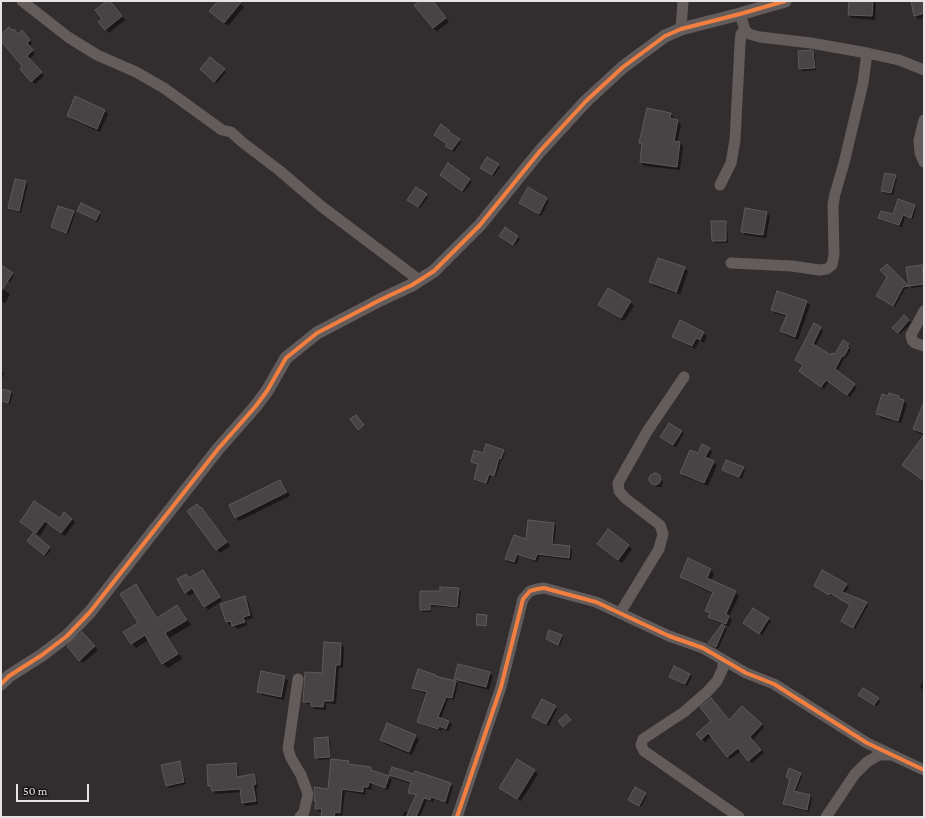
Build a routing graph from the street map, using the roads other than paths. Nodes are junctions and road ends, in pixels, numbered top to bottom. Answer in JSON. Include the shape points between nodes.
{"nodes":[{"id":1,"x":22,"y":1,"type":"edge"},
{"id":2,"x":683,"y":1,"type":"edge"},
{"id":3,"x":785,"y":1,"type":"edge"},
{"id":4,"x":740,"y":14,"type":"junction"},
{"id":5,"x":681,"y":29,"type":"junction"},
{"id":6,"x":745,"y":30,"type":"junction"},
{"id":7,"x":867,"y":53,"type":"junction"},
{"id":8,"x":924,"y":70,"type":"edge"},
{"id":9,"x":924,"y":120,"type":"edge"},
{"id":10,"x":924,"y":162,"type":"edge"},
{"id":11,"x":720,"y":185,"type":"dead end"},
{"id":12,"x":731,"y":263,"type":"dead end"},
{"id":13,"x":419,"y":280,"type":"junction"},
{"id":14,"x":924,"y":311,"type":"edge"},
{"id":15,"x":924,"y":346,"type":"edge"},
{"id":16,"x":684,"y":377,"type":"dead end"},
{"id":17,"x":620,"y":613,"type":"junction"},
{"id":18,"x":723,"y":660,"type":"junction"},
{"id":19,"x":298,"y":679,"type":"dead end"},
{"id":20,"x":1,"y":684,"type":"edge"},
{"id":21,"x":894,"y":755,"type":"junction"},
{"id":22,"x":924,"y":770,"type":"edge"},
{"id":23,"x":300,"y":817,"type":"edge"},
{"id":24,"x":457,"y":817,"type":"edge"},
{"id":25,"x":739,"y":817,"type":"edge"},
{"id":26,"x":826,"y":817,"type":"edge"}],
"edges":[{"from":1,"to":13,"type":"street","via":[[68,37],[164,88],[222,130],[231,132],[321,206]]},
{"from":2,"to":5,"type":"street"},
{"from":3,"to":4,"type":"street"},
{"from":4,"to":5,"type":"street"},
{"from":4,"to":6,"type":"street"},
{"from":5,"to":13,"type":"street","via":[[665,36],[586,100],[540,151],[480,225],[434,271]]},
{"from":6,"to":7,"type":"street","via":[[760,37]]},
{"from":6,"to":11,"type":"street","via":[[740,44],[735,140],[731,163]]},
{"from":7,"to":8,"type":"street","via":[[899,60]]},
{"from":7,"to":12,"type":"street","via":[[863,83],[834,200],[832,265],[819,270]]},
{"from":9,"to":10,"type":"street","via":[[919,140]]},
{"from":13,"to":20,"type":"street","via":[[316,333],[286,358],[255,407],[218,449],[90,612],[67,636]]},
{"from":14,"to":15,"type":"street","via":[[911,335],[915,343]]},
{"from":16,"to":17,"type":"street","via":[[648,430],[618,483],[619,491],[625,498],[660,525],[663,534],[659,549]]},
{"from":17,"to":18,"type":"street","via":[[669,636],[703,648]]},
{"from":17,"to":24,"type":"street","via":[[596,602],[544,588],[530,591],[523,599],[501,687]]},
{"from":18,"to":21,"type":"street","via":[[774,684],[867,743]]},
{"from":18,"to":25,"type":"street","via":[[723,668],[717,681],[707,692],[684,712],[643,739],[641,745],[644,751]]},
{"from":19,"to":23,"type":"street","via":[[288,750],[308,794],[304,812]]},
{"from":21,"to":22,"type":"street"},
{"from":21,"to":26,"type":"street","via":[[879,755],[867,762],[855,774]]}]}
